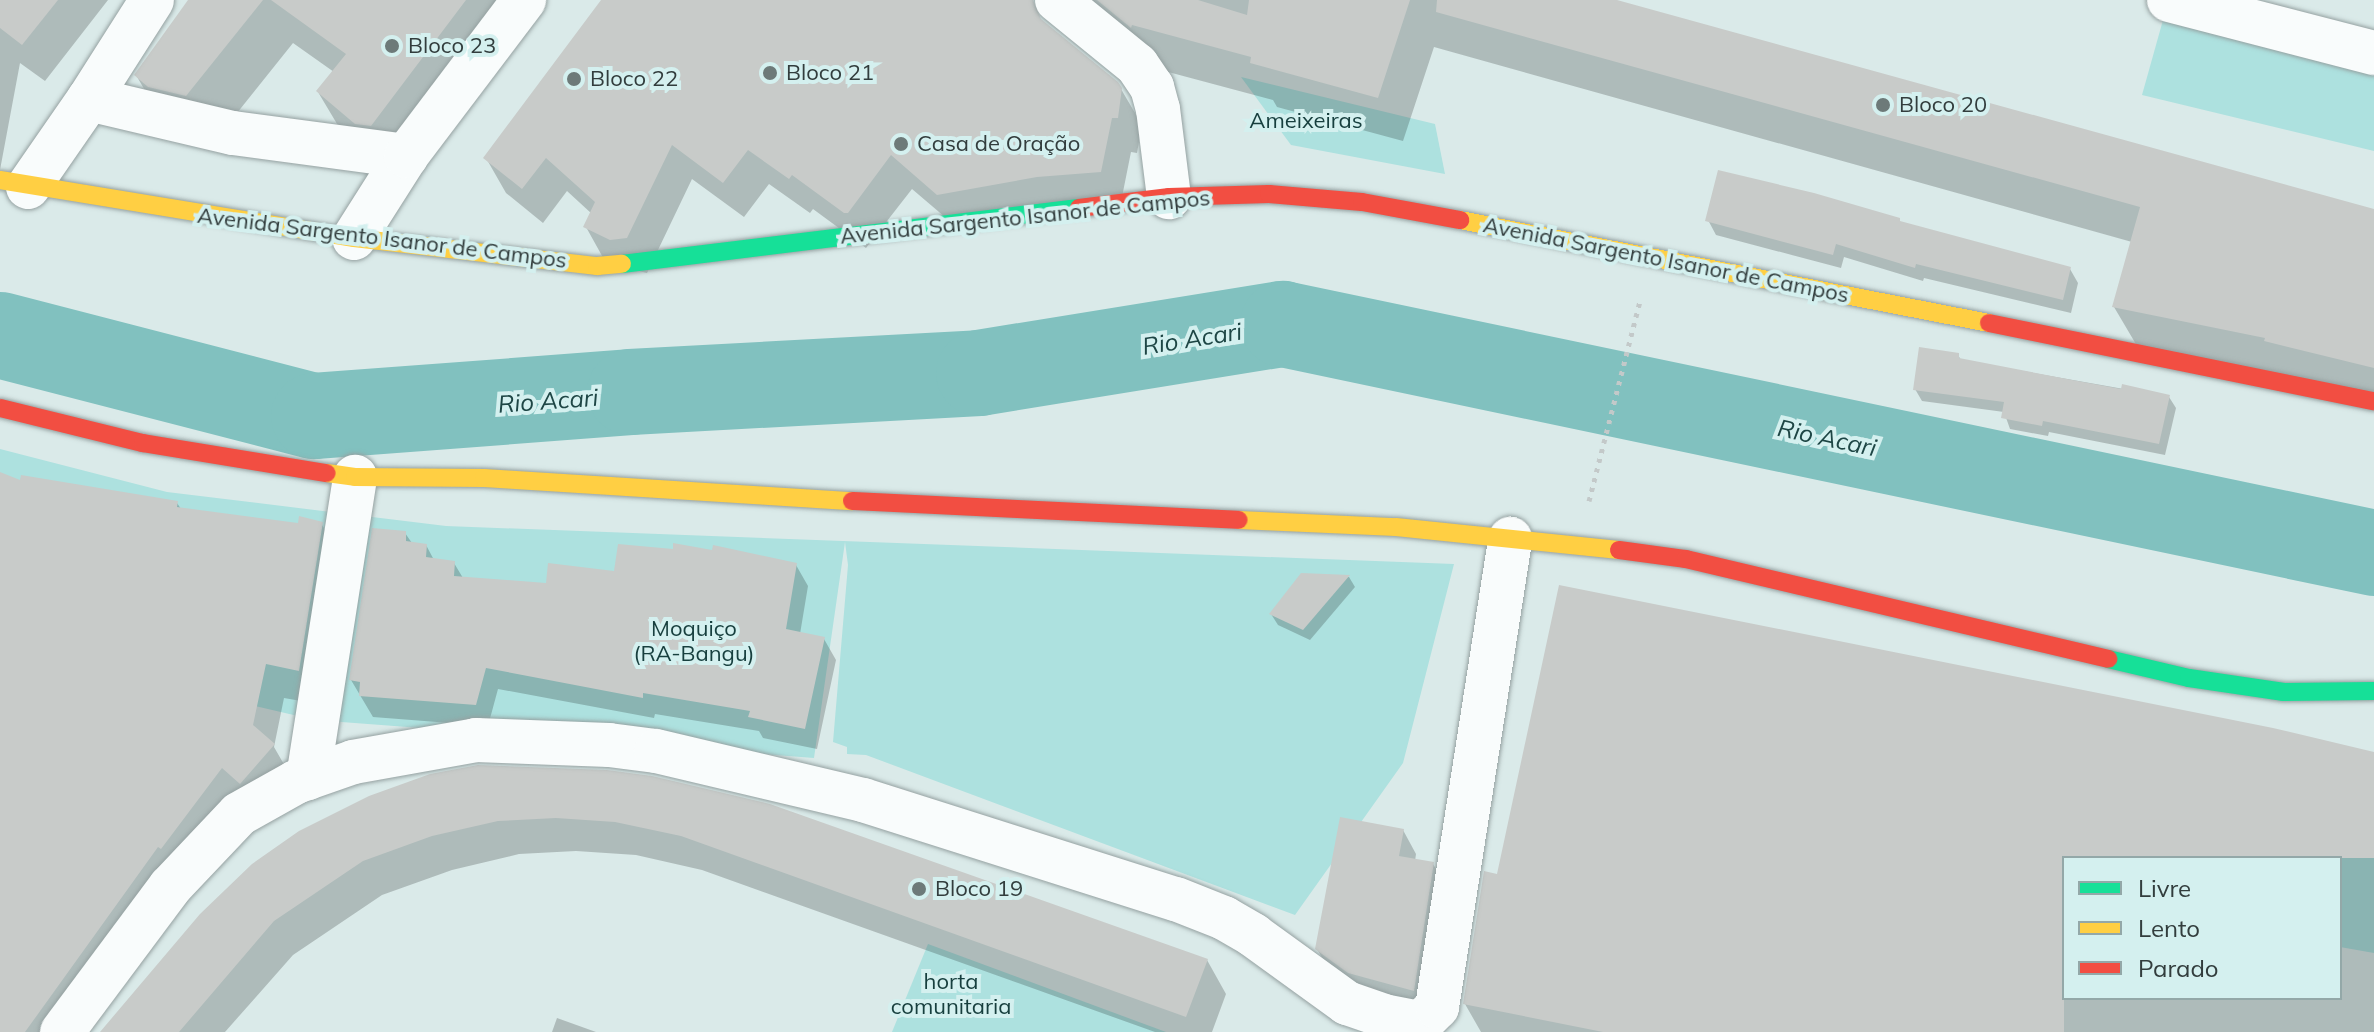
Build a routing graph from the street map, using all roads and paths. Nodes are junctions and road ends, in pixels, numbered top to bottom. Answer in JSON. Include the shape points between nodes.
{"nodes":[{"id":1,"x":152,"y":0,"type":"edge"},
{"id":2,"x":524,"y":0,"type":"edge"},
{"id":3,"x":1057,"y":0,"type":"edge"},
{"id":4,"x":2169,"y":0,"type":"edge"},
{"id":5,"x":2374,"y":53,"type":"edge"},
{"id":6,"x":89,"y":99,"type":"junction"},
{"id":7,"x":406,"y":156,"type":"junction"},
{"id":8,"x":14,"y":183,"type":"edge"},
{"id":9,"x":1169,"y":197,"type":"junction"},
{"id":10,"x":354,"y":238,"type":"junction"},
{"id":11,"x":1632,"y":344,"type":"dead end"},
{"id":12,"x":2374,"y":401,"type":"edge"},
{"id":13,"x":0,"y":408,"type":"edge"},
{"id":14,"x":1598,"y":472,"type":"dead end"},
{"id":15,"x":355,"y":477,"type":"junction"},
{"id":16,"x":1510,"y":539,"type":"junction"},
{"id":17,"x":2374,"y":691,"type":"edge"},
{"id":18,"x":308,"y":778,"type":"junction"},
{"id":19,"x":62,"y":1032,"type":"edge"}],
"edges":[{"from":1,"to":6,"type":"street"},
{"from":2,"to":7,"type":"street"},
{"from":3,"to":9,"type":"street","via":[[1137,65],[1152,87]]},
{"from":4,"to":5,"type":"street"},
{"from":6,"to":7,"type":"street","via":[[233,133]]},
{"from":6,"to":8,"type":"street"},
{"from":7,"to":10,"type":"street"},
{"from":8,"to":10,"type":"street","name":"Avenida Sargento Isanor de Campos"},
{"from":9,"to":10,"type":"street","name":"Avenida Sargento Isanor de Campos","via":[[597,266]]},
{"from":9,"to":12,"type":"street","name":"Avenida Sargento Isanor de Campos","via":[[1269,194],[1362,202]]},
{"from":11,"to":14,"type":"path"},
{"from":13,"to":15,"type":"street","via":[[143,443]]},
{"from":15,"to":16,"type":"street","via":[[484,478],[1396,527]]},
{"from":15,"to":18,"type":"street"},
{"from":16,"to":17,"type":"street","via":[[1686,559],[2189,678],[2284,692]]},
{"from":16,"to":18,"type":"street","via":[[1437,1007],[1421,1023],[1347,1003],[1253,935],[1176,899],[863,800],[736,769],[609,745],[476,740],[353,762]]},
{"from":18,"to":19,"type":"street","via":[[239,814],[170,887]]}]}
